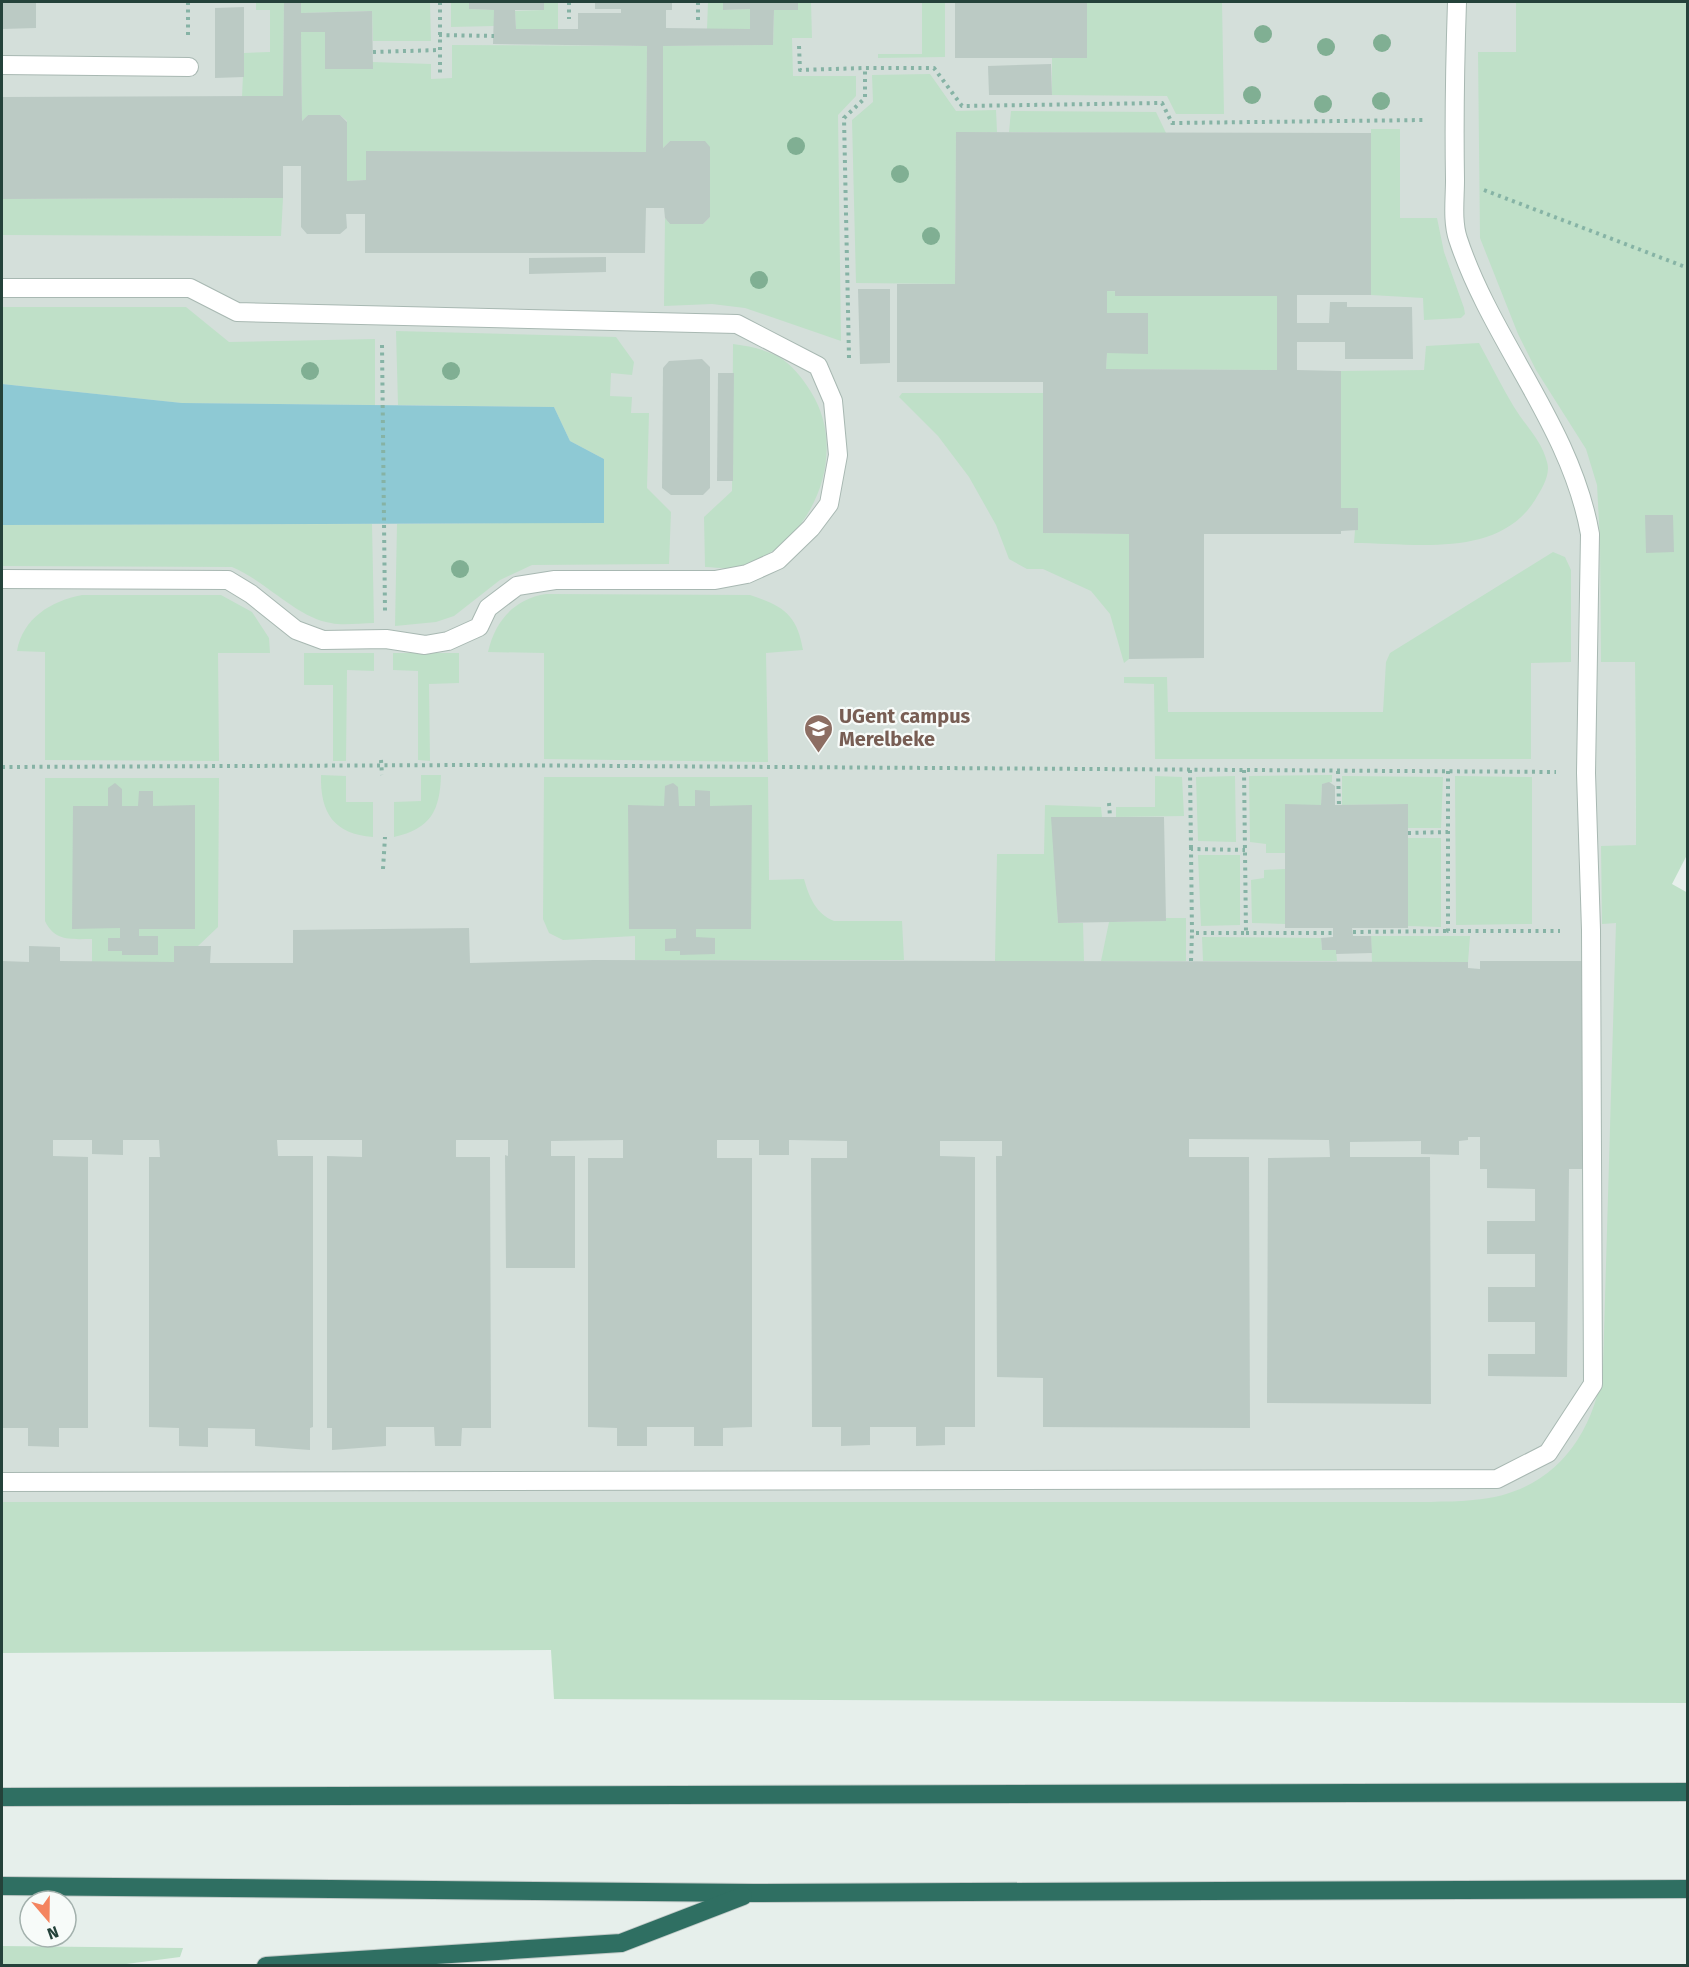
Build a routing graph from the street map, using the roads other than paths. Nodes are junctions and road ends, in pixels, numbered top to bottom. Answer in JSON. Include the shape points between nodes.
{"nodes":[{"id":1,"x":1457,"y":2,"type":"edge"},
{"id":2,"x":2,"y":65,"type":"edge"},
{"id":3,"x":189,"y":67,"type":"dead end"},
{"id":4,"x":2,"y":288,"type":"edge"},
{"id":5,"x":2,"y":579,"type":"edge"},
{"id":6,"x":2,"y":1482,"type":"edge"},
{"id":7,"x":2,"y":1788,"type":"edge"},
{"id":8,"x":1688,"y":1792,"type":"edge"},
{"id":9,"x":2,"y":1797,"type":"edge"},
{"id":10,"x":29,"y":1798,"type":"junction"},
{"id":11,"x":2,"y":1886,"type":"edge"},
{"id":12,"x":1688,"y":1889,"type":"edge"},
{"id":13,"x":753,"y":1893,"type":"junction"},
{"id":14,"x":266,"y":1965,"type":"edge"}],
"edges":[{"from":1,"to":6,"type":"lane","via":[[1453,120],[1457,236],[1473,278],[1568,458],[1590,534],[1586,773],[1591,930],[1593,1384],[1548,1453],[1497,1479]]},
{"from":2,"to":3,"type":"lane"},
{"from":4,"to":5,"type":"lane","via":[[190,288],[237,312],[737,324],[818,366],[833,401],[838,455],[829,504],[778,560],[747,574],[715,580],[555,580],[517,586],[488,608],[479,627],[448,641],[425,645],[386,639],[323,640],[296,630],[228,580]]},
{"from":7,"to":10,"type":"highway"},
{"from":8,"to":10,"type":"highway"},
{"from":9,"to":10,"type":"highway"},
{"from":11,"to":13,"type":"highway"},
{"from":12,"to":13,"type":"highway"},
{"from":13,"to":14,"type":"highway","via":[[621,1943]]}]}
